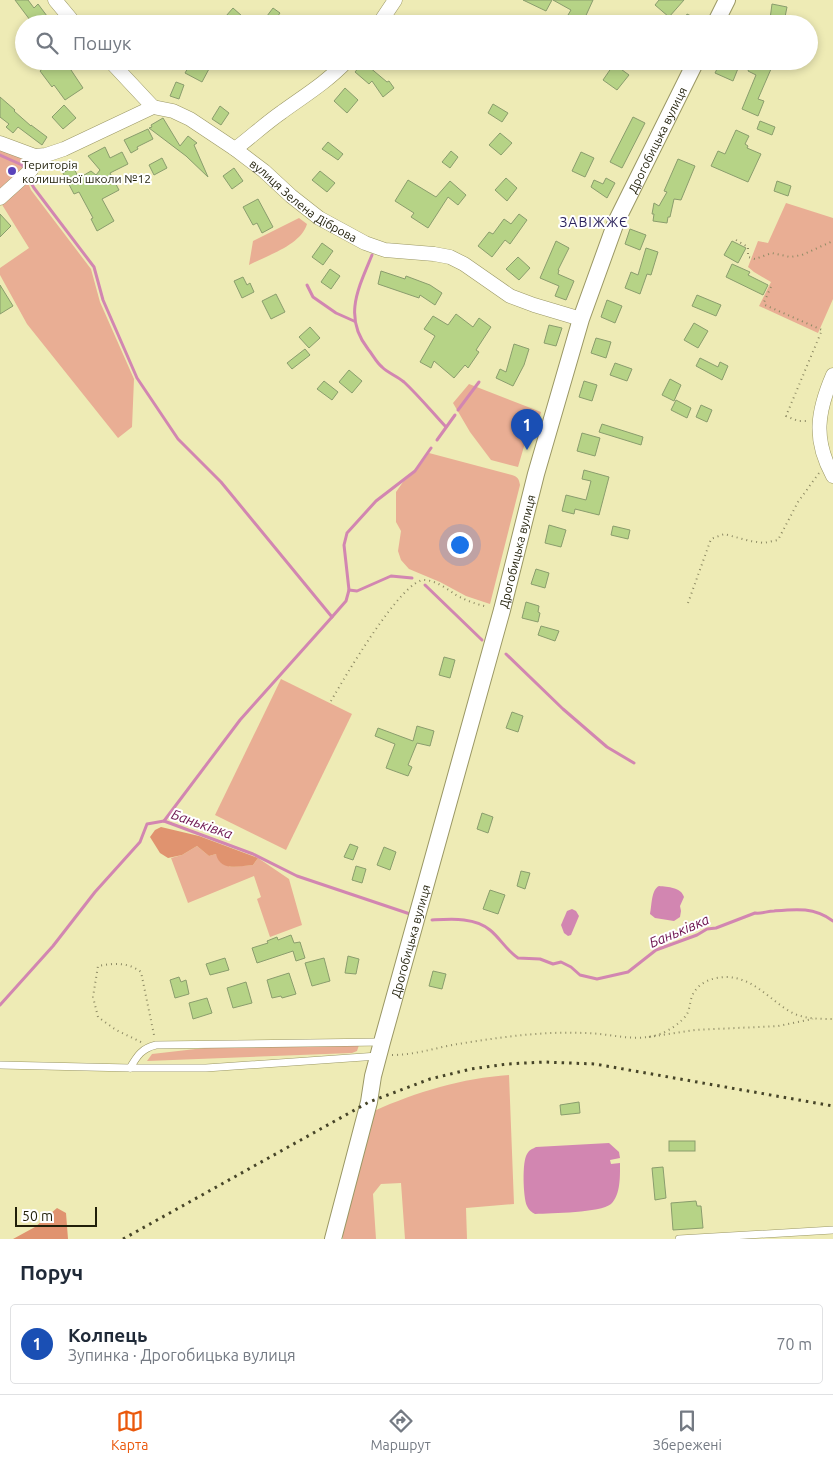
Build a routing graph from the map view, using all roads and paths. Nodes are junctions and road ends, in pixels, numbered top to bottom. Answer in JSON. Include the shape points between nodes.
{"nodes":[{"id":1,"x":55,"y":0,"type":"edge"},
{"id":2,"x":395,"y":0,"type":"edge"},
{"id":3,"x":727,"y":0,"type":"edge"},
{"id":4,"x":68,"y":15,"type":"edge"},
{"id":5,"x":385,"y":15,"type":"edge"},
{"id":6,"x":720,"y":15,"type":"edge"},
{"id":7,"x":118,"y":70,"type":"edge"},
{"id":8,"x":338,"y":70,"type":"edge"},
{"id":9,"x":692,"y":70,"type":"edge"},
{"id":10,"x":153,"y":107,"type":"junction"},
{"id":11,"x":0,"y":143,"type":"edge"},
{"id":12,"x":235,"y":149,"type":"junction"},
{"id":13,"x":35,"y":156,"type":"junction"},
{"id":14,"x":0,"y":198,"type":"edge"},
{"id":15,"x":736,"y":240,"type":"dead end"},
{"id":16,"x":833,"y":241,"type":"edge"},
{"id":17,"x":771,"y":287,"type":"dead end"},
{"id":18,"x":581,"y":319,"type":"junction"},
{"id":19,"x":833,"y":375,"type":"edge"},
{"id":20,"x":819,"y":421,"type":"junction"},
{"id":21,"x":830,"y":471,"type":"edge"},
{"id":22,"x":688,"y":603,"type":"dead end"},
{"id":23,"x":502,"y":610,"type":"junction"},
{"id":24,"x":331,"y":701,"type":"dead end"},
{"id":25,"x":815,"y":1018,"type":"junction"},
{"id":26,"x":833,"y":1019,"type":"edge"},
{"id":27,"x":645,"y":1038,"type":"junction"},
{"id":28,"x":156,"y":1045,"type":"junction"},
{"id":29,"x":146,"y":1047,"type":"junction"},
{"id":30,"x":380,"y":1050,"type":"junction"},
{"id":31,"x":0,"y":1066,"type":"edge"},
{"id":32,"x":130,"y":1068,"type":"junction"},
{"id":33,"x":833,"y":1230,"type":"edge"},
{"id":34,"x":723,"y":1236,"type":"junction"},
{"id":35,"x":333,"y":1239,"type":"edge"},
{"id":36,"x":679,"y":1239,"type":"edge"},
{"id":37,"x":742,"y":1239,"type":"edge"}],
"edges":[{"from":1,"to":4,"type":"street"},
{"from":2,"to":5,"type":"street"},
{"from":3,"to":6,"type":"street"},
{"from":7,"to":10,"type":"street"},
{"from":8,"to":12,"type":"street"},
{"from":9,"to":18,"type":"street","name":"Дрогобицька вулиця","via":[[616,222]]},
{"from":10,"to":12,"type":"street","name":"вулиця Зелена Діброва","via":[[190,119]]},
{"from":10,"to":13,"type":"street","via":[[64,149]]},
{"from":11,"to":13,"type":"street"},
{"from":12,"to":18,"type":"street","name":"вулиця Зелена Діброва","via":[[319,218],[365,243],[385,250],[450,257],[510,296]]},
{"from":13,"to":14,"type":"street","via":[[31,170]]},
{"from":15,"to":16,"type":"path","via":[[748,247],[748,257],[755,259],[772,252],[802,256]]},
{"from":17,"to":20,"type":"path","via":[[765,305],[822,330],[786,416],[798,421]]},
{"from":18,"to":23,"type":"street","name":"Дрогобицька вулиця","via":[[536,474]]},
{"from":19,"to":20,"type":"street"},
{"from":20,"to":21,"type":"street","via":[[822,449]]},
{"from":21,"to":22,"type":"path","via":[[817,474],[778,540],[764,543],[724,534],[711,539]]},
{"from":23,"to":24,"type":"path","via":[[473,604],[436,583],[425,579],[419,581],[399,599],[372,635]]},
{"from":23,"to":30,"type":"street","name":"Дрогобицька вулиця"},
{"from":25,"to":26,"type":"path"},
{"from":25,"to":27,"type":"path","via":[[778,1026],[695,1030]]},
{"from":25,"to":27,"type":"path","via":[[790,1011],[753,984],[728,977],[711,979],[699,985],[686,1015],[661,1034]]},
{"from":27,"to":30,"type":"path","via":[[586,1032],[560,1033],[498,1038],[404,1055]]},
{"from":28,"to":29,"type":"lane"},
{"from":28,"to":29,"type":"path","via":[[141,972],[133,966],[113,963],[98,966],[93,997],[98,1017]]},
{"from":28,"to":30,"type":"lane"},
{"from":29,"to":32,"type":"lane"},
{"from":30,"to":32,"type":"lane","via":[[206,1068]]},
{"from":30,"to":35,"type":"street","name":"Дрогобицька вулиця"},
{"from":31,"to":32,"type":"lane"},
{"from":33,"to":34,"type":"lane"},
{"from":34,"to":36,"type":"lane"},
{"from":34,"to":37,"type":"lane"}]}
